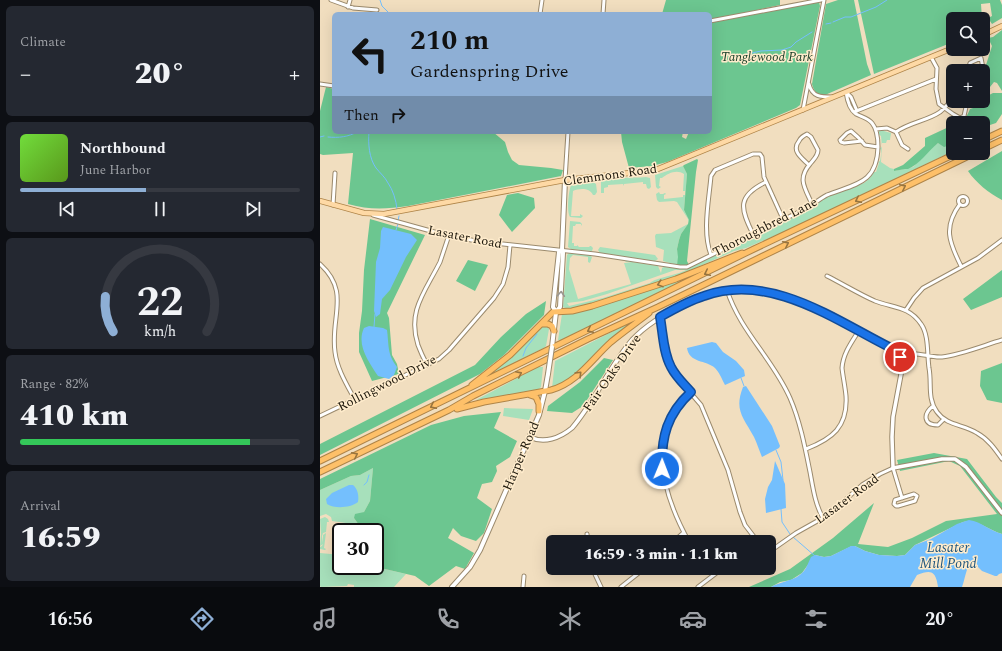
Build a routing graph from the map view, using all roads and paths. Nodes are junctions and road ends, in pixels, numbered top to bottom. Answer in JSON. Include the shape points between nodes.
{"nodes":[{"id":1,"x":331,"y":0,"type":"edge"},
{"id":2,"x":350,"y":0,"type":"edge"},
{"id":3,"x":542,"y":0,"type":"edge"},
{"id":4,"x":604,"y":0,"type":"edge"},
{"id":5,"x":822,"y":0,"type":"edge"},
{"id":6,"x":348,"y":7,"type":"junction"},
{"id":7,"x":377,"y":10,"type":"dead end"},
{"id":8,"x":540,"y":12,"type":"edge"},
{"id":9,"x":603,"y":12,"type":"edge"},
{"id":10,"x":712,"y":21,"type":"edge"},
{"id":11,"x":1000,"y":27,"type":"edge"},
{"id":12,"x":990,"y":32,"type":"edge"},
{"id":13,"x":946,"y":51,"type":"edge"},
{"id":14,"x":932,"y":57,"type":"junction"},
{"id":15,"x":970,"y":64,"type":"edge"},
{"id":16,"x":983,"y":64,"type":"edge"},
{"id":17,"x":936,"y":78,"type":"junction"},
{"id":18,"x":809,"y":80,"type":"junction"},
{"id":19,"x":320,"y":84,"type":"edge"},
{"id":20,"x":332,"y":86,"type":"edge"},
{"id":21,"x":846,"y":92,"type":"junction"},
{"id":22,"x":834,"y":97,"type":"junction"},
{"id":23,"x":946,"y":107,"type":"edge"},
{"id":24,"x":966,"y":108,"type":"edge"},
{"id":25,"x":944,"y":109,"type":"junction"},
{"id":26,"x":803,"y":110,"type":"junction"},
{"id":27,"x":855,"y":111,"type":"junction"},
{"id":28,"x":876,"y":129,"type":"junction"},
{"id":29,"x":1002,"y":131,"type":"edge"},
{"id":30,"x":896,"y":132,"type":"junction"},
{"id":31,"x":568,"y":134,"type":"edge"},
{"id":32,"x":990,"y":137,"type":"edge"},
{"id":33,"x":1002,"y":140,"type":"edge"},
{"id":34,"x":862,"y":141,"type":"junction"},
{"id":35,"x":990,"y":146,"type":"edge"},
{"id":36,"x":878,"y":147,"type":"junction"},
{"id":37,"x":908,"y":149,"type":"dead end"},
{"id":38,"x":946,"y":158,"type":"edge"},
{"id":39,"x":960,"y":160,"type":"edge"},
{"id":40,"x":809,"y":165,"type":"junction"},
{"id":41,"x":335,"y":173,"type":"dead end"},
{"id":42,"x":565,"y":180,"type":"junction"},
{"id":43,"x":766,"y":182,"type":"junction"},
{"id":44,"x":320,"y":202,"type":"edge"},
{"id":45,"x":812,"y":204,"type":"junction"},
{"id":46,"x":960,"y":204,"type":"dead end"},
{"id":47,"x":333,"y":205,"type":"junction"},
{"id":48,"x":370,"y":214,"type":"junction"},
{"id":49,"x":783,"y":219,"type":"junction"},
{"id":50,"x":752,"y":234,"type":"junction"},
{"id":51,"x":448,"y":235,"type":"junction"},
{"id":52,"x":1002,"y":240,"type":"edge"},
{"id":53,"x":510,"y":245,"type":"junction"},
{"id":54,"x":562,"y":250,"type":"junction"},
{"id":55,"x":754,"y":250,"type":"junction"},
{"id":56,"x":711,"y":255,"type":"junction"},
{"id":57,"x":320,"y":264,"type":"edge"},
{"id":58,"x":961,"y":266,"type":"junction"},
{"id":59,"x":827,"y":276,"type":"dead end"},
{"id":60,"x":727,"y":290,"type":"junction"},
{"id":61,"x":658,"y":307,"type":"junction"},
{"id":62,"x":906,"y":310,"type":"junction"},
{"id":63,"x":556,"y":312,"type":"junction"},
{"id":64,"x":660,"y":317,"type":"junction"},
{"id":65,"x":542,"y":324,"type":"junction"},
{"id":66,"x":858,"y":332,"type":"junction"},
{"id":67,"x":554,"y":333,"type":"junction"},
{"id":68,"x":1002,"y":340,"type":"edge"},
{"id":69,"x":927,"y":355,"type":"junction"},
{"id":70,"x":900,"y":357,"type":"junction"},
{"id":71,"x":428,"y":365,"type":"junction"},
{"id":72,"x":468,"y":388,"type":"junction"},
{"id":73,"x":545,"y":391,"type":"junction"},
{"id":74,"x":691,"y":392,"type":"junction"},
{"id":75,"x":528,"y":395,"type":"junction"},
{"id":76,"x":355,"y":400,"type":"junction"},
{"id":77,"x":934,"y":406,"type":"junction"},
{"id":78,"x":449,"y":410,"type":"junction"},
{"id":79,"x":540,"y":411,"type":"junction"},
{"id":80,"x":320,"y":416,"type":"edge"},
{"id":81,"x":943,"y":420,"type":"junction"},
{"id":82,"x":530,"y":437,"type":"junction"},
{"id":83,"x":806,"y":449,"type":"junction"},
{"id":84,"x":1002,"y":459,"type":"edge"},
{"id":85,"x":320,"y":461,"type":"edge"},
{"id":86,"x":893,"y":468,"type":"junction"},
{"id":87,"x":320,"y":472,"type":"edge"},
{"id":88,"x":902,"y":498,"type":"junction"},
{"id":89,"x":1002,"y":513,"type":"edge"},
{"id":90,"x":823,"y":518,"type":"junction"},
{"id":91,"x":683,"y":533,"type":"edge"},
{"id":92,"x":753,"y":535,"type":"edge"},
{"id":93,"x":776,"y":547,"type":"edge"},
{"id":94,"x":595,"y":575,"type":"edge"},
{"id":95,"x":636,"y":575,"type":"edge"},
{"id":96,"x":714,"y":575,"type":"edge"},
{"id":97,"x":524,"y":576,"type":"dead end"},
{"id":98,"x":452,"y":587,"type":"edge"},
{"id":99,"x":523,"y":587,"type":"edge"},
{"id":100,"x":601,"y":587,"type":"edge"},
{"id":101,"x":621,"y":587,"type":"edge"},
{"id":102,"x":698,"y":587,"type":"edge"}],
"edges":[{"from":1,"to":6,"type":"street"},
{"from":2,"to":6,"type":"street"},
{"from":3,"to":8,"type":"street"},
{"from":4,"to":9,"type":"street"},
{"from":5,"to":10,"type":"street"},
{"from":5,"to":18,"type":"street"},
{"from":6,"to":7,"type":"street"},
{"from":11,"to":12,"type":"main road"},
{"from":13,"to":14,"type":"main road","name":"Clemmons Road"},
{"from":14,"to":17,"type":"street","via":[[937,68]]},
{"from":14,"to":21,"type":"main road","name":"Clemmons Road"},
{"from":15,"to":16,"type":"street","via":[[982,58]]},
{"from":17,"to":25,"type":"street","via":[[939,104]]},
{"from":17,"to":27,"type":"street"},
{"from":18,"to":22,"type":"street","via":[[810,89],[815,94],[821,97]]},
{"from":18,"to":26,"type":"street"},
{"from":19,"to":20,"type":"street"},
{"from":21,"to":22,"type":"main road","name":"Clemmons Road"},
{"from":21,"to":27,"type":"street","via":[[851,97]]},
{"from":22,"to":26,"type":"main road","name":"Clemmons Road"},
{"from":23,"to":25,"type":"street"},
{"from":24,"to":25,"type":"street","via":[[962,118]]},
{"from":25,"to":30,"type":"street"},
{"from":26,"to":42,"type":"main road","name":"Clemmons Road","via":[[658,169]]},
{"from":27,"to":28,"type":"street","via":[[870,121]]},
{"from":28,"to":30,"type":"street","via":[[887,128]]},
{"from":28,"to":36,"type":"street","name":"Thoroughbred Lane"},
{"from":29,"to":32,"type":"highway"},
{"from":30,"to":37,"type":"street","via":[[900,143]]},
{"from":31,"to":42,"type":"street"},
{"from":33,"to":35,"type":"highway"},
{"from":34,"to":34,"type":"street","via":[[851,131],[840,140],[844,143]]},
{"from":34,"to":36,"type":"street","via":[[867,146]]},
{"from":36,"to":45,"type":"street","name":"Thoroughbred Lane","via":[[877,159],[866,180]]},
{"from":38,"to":55,"type":"highway","one_way":true},
{"from":61,"to":39,"type":"highway","one_way":true},
{"from":40,"to":40,"type":"street","via":[[817,156],[818,150],[807,134],[802,136],[796,149],[798,155]]},
{"from":40,"to":45,"type":"street","via":[[803,179]]},
{"from":41,"to":47,"type":"street"},
{"from":42,"to":48,"type":"main road","name":"Clemmons Road","via":[[402,211]]},
{"from":42,"to":54,"type":"main road","name":"Harper Road"},
{"from":43,"to":49,"type":"street"},
{"from":43,"to":50,"type":"street","via":[[752,189],[744,200],[743,211]]},
{"from":43,"to":56,"type":"street","via":[[762,157],[758,153],[713,172],[707,228],[707,243]]},
{"from":44,"to":47,"type":"main road","name":"Clemmons Road"},
{"from":45,"to":49,"type":"street","name":"Thoroughbred Lane"},
{"from":46,"to":58,"type":"street","via":[[951,218],[949,236],[950,244]]},
{"from":47,"to":48,"type":"main road","name":"Clemmons Road"},
{"from":48,"to":51,"type":"street","name":"Lasater Road"},
{"from":49,"to":50,"type":"street","name":"Thoroughbred Lane"},
{"from":50,"to":56,"type":"street","name":"Thoroughbred Lane"},
{"from":51,"to":53,"type":"street","name":"Lasater Road"},
{"from":51,"to":71,"type":"street","via":[[440,260],[417,305],[414,321],[415,336]]},
{"from":52,"to":58,"type":"street","via":[[978,258]]},
{"from":53,"to":54,"type":"street","name":"Lasater Road"},
{"from":53,"to":71,"type":"street","name":"Rollingwood Drive","via":[[503,284],[494,298],[449,350]]},
{"from":54,"to":56,"type":"street","name":"Thoroughbred Lane","via":[[683,267]]},
{"from":54,"to":63,"type":"main road","name":"Harper Road","via":[[560,307]]},
{"from":55,"to":63,"type":"highway","one_way":true,"via":[[592,306]]},
{"from":55,"to":72,"type":"highway","one_way":true},
{"from":57,"to":76,"type":"street","via":[[333,278],[337,290],[333,334],[335,352],[339,369]]},
{"from":58,"to":62,"type":"street","via":[[923,288]]},
{"from":59,"to":62,"type":"street","via":[[876,301]]},
{"from":60,"to":64,"type":"street","name":"Fair Oaks Drive","via":[[705,295]]},
{"from":60,"to":66,"type":"street","name":"Fair Oaks Drive","via":[[772,292],[818,310]]},
{"from":60,"to":83,"type":"street","via":[[737,315],[784,384],[797,416]]},
{"from":73,"to":61,"type":"highway","one_way":true,"via":[[568,384],[612,342]]},
{"from":78,"to":61,"type":"highway","one_way":true,"via":[[588,339]]},
{"from":62,"to":69,"type":"street","via":[[921,324],[925,334]]},
{"from":63,"to":65,"type":"highway","via":[[551,313]]},
{"from":63,"to":67,"type":"main road","name":"Harper Road"},
{"from":64,"to":74,"type":"street","via":[[671,366],[676,376]]},
{"from":64,"to":82,"type":"street","name":"Fair Oaks Drive","via":[[638,334],[626,349],[572,428],[562,435],[545,440]]},
{"from":65,"to":67,"type":"highway","via":[[552,326]]},
{"from":65,"to":72,"type":"highway","via":[[510,355]]},
{"from":66,"to":70,"type":"street","name":"Fair Oaks Drive","via":[[891,348]]},
{"from":66,"to":83,"type":"street","via":[[845,353],[843,362],[846,401],[841,424],[830,438]]},
{"from":67,"to":73,"type":"main road","name":"Harper Road","bridge":true},
{"from":68,"to":69,"type":"street","via":[[942,357]]},
{"from":69,"to":70,"type":"street","via":[[911,353]]},
{"from":69,"to":77,"type":"street","via":[[931,400]]},
{"from":70,"to":86,"type":"street","via":[[902,370],[892,437]]},
{"from":71,"to":76,"type":"street","name":"Rollingwood Drive"},
{"from":72,"to":85,"type":"highway","one_way":true},
{"from":73,"to":75,"type":"highway"},
{"from":73,"to":79,"type":"main road","name":"Harper Road"},
{"from":74,"to":91,"type":"street","via":[[678,405],[668,423],[663,441],[665,486]]},
{"from":74,"to":92,"type":"street","via":[[710,423],[728,470],[740,512]]},
{"from":75,"to":78,"type":"highway"},
{"from":75,"to":79,"type":"highway","via":[[536,397]]},
{"from":76,"to":80,"type":"street","name":"Rollingwood Drive"},
{"from":77,"to":81,"type":"street"},
{"from":77,"to":81,"type":"street","via":[[926,413],[928,422],[938,425]]},
{"from":87,"to":78,"type":"highway","one_way":true},
{"from":79,"to":82,"type":"main road","name":"Harper Road"},
{"from":81,"to":84,"type":"street","via":[[977,432],[989,442]]},
{"from":82,"to":98,"type":"main road","name":"Harper Road","via":[[475,560]]},
{"from":83,"to":90,"type":"street","via":[[816,499]]},
{"from":86,"to":88,"type":"street"},
{"from":86,"to":89,"type":"street","name":"Lasater Road","via":[[955,459],[966,467]]},
{"from":86,"to":90,"type":"street","name":"Lasater Road","via":[[862,485]]},
{"from":88,"to":88,"type":"street","via":[[894,502],[896,506],[915,501],[917,498],[914,494]]},
{"from":90,"to":93,"type":"street","name":"Lasater Road"},
{"from":94,"to":100,"type":"street"},
{"from":95,"to":101,"type":"street"},
{"from":96,"to":102,"type":"street"},
{"from":97,"to":99,"type":"street"}]}
